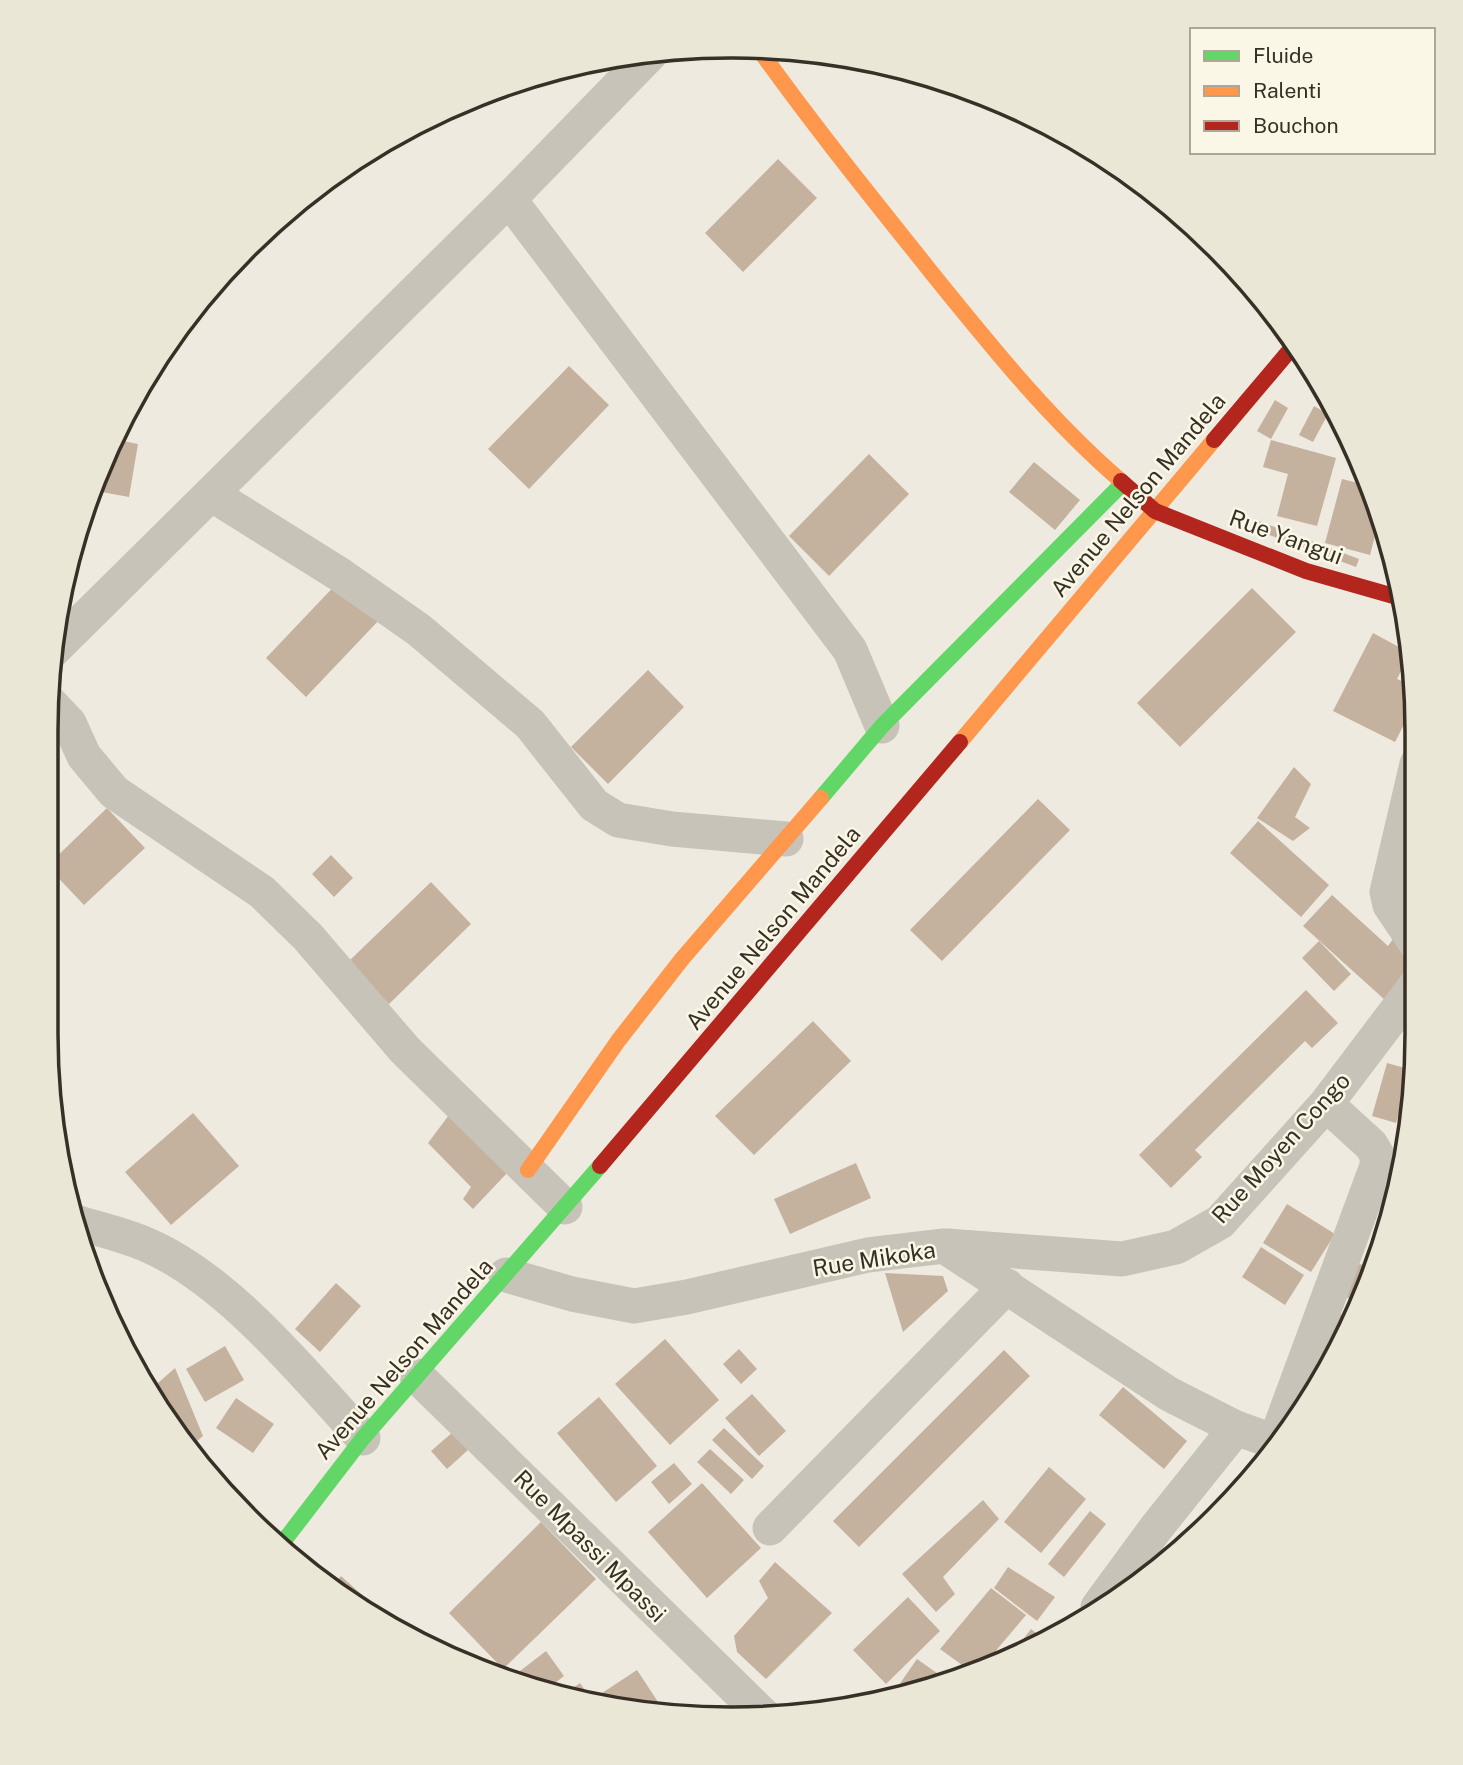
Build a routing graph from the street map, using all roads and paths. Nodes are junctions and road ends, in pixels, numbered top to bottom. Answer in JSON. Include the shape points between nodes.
{"nodes":[{"id":1,"x":766,"y":59,"type":"edge"},
{"id":2,"x":641,"y":65,"type":"edge"},
{"id":3,"x":509,"y":199,"type":"junction"},
{"id":4,"x":1288,"y":352,"type":"edge"},
{"id":5,"x":1123,"y":483,"type":"junction"},
{"id":6,"x":211,"y":494,"type":"junction"},
{"id":7,"x":1154,"y":511,"type":"junction"},
{"id":8,"x":1391,"y":595,"type":"edge"},
{"id":9,"x":65,"y":638,"type":"edge"},
{"id":10,"x":58,"y":713,"type":"edge"},
{"id":11,"x":882,"y":726,"type":"junction"},
{"id":12,"x":1405,"y":815,"type":"edge"},
{"id":13,"x":786,"y":839,"type":"junction"},
{"id":14,"x":1405,"y":927,"type":"edge"},
{"id":15,"x":1405,"y":1000,"type":"edge"},
{"id":16,"x":1326,"y":1104,"type":"junction"},
{"id":17,"x":528,"y":1170,"type":"junction"},
{"id":18,"x":565,"y":1207,"type":"junction"},
{"id":19,"x":86,"y":1225,"type":"edge"},
{"id":20,"x":944,"y":1246,"type":"junction"},
{"id":21,"x":506,"y":1275,"type":"junction"},
{"id":22,"x":1007,"y":1286,"type":"junction"},
{"id":23,"x":417,"y":1376,"type":"junction"},
{"id":24,"x":1287,"y":1415,"type":"edge"},
{"id":25,"x":1236,"y":1428,"type":"junction"},
{"id":26,"x":363,"y":1438,"type":"junction"},
{"id":27,"x":1269,"y":1439,"type":"edge"},
{"id":28,"x":770,"y":1528,"type":"dead end"},
{"id":29,"x":285,"y":1538,"type":"edge"},
{"id":30,"x":1109,"y":1592,"type":"edge"},
{"id":31,"x":753,"y":1707,"type":"edge"}],
"edges":[{"from":1,"to":5,"type":"street","via":[[817,130],[1017,378]]},
{"from":2,"to":3,"type":"street"},
{"from":3,"to":6,"type":"street"},
{"from":3,"to":11,"type":"street","via":[[850,650]]},
{"from":4,"to":7,"type":"street","name":"Avenue Nelson Mandela"},
{"from":5,"to":7,"type":"street"},
{"from":5,"to":11,"type":"street"},
{"from":6,"to":9,"type":"street"},
{"from":6,"to":13,"type":"street","via":[[419,630],[530,724],[594,805],[618,820]]},
{"from":7,"to":8,"type":"street","name":"Rue Yangui","via":[[1306,571]]},
{"from":7,"to":18,"type":"street","name":"Avenue Nelson Mandela"},
{"from":10,"to":17,"type":"street","via":[[114,792],[262,892],[308,937],[405,1050]]},
{"from":11,"to":13,"type":"street"},
{"from":12,"to":14,"type":"street","via":[[1387,892]]},
{"from":13,"to":17,"type":"street","via":[[618,1041]]},
{"from":15,"to":16,"type":"street","name":"Rue Moyen Congo"},
{"from":16,"to":20,"type":"street","name":"Rue Moyen Congo","via":[[1220,1222],[1176,1247],[1122,1259]]},
{"from":16,"to":24,"type":"street","via":[[1371,1145],[1377,1166]]},
{"from":17,"to":18,"type":"street"},
{"from":18,"to":21,"type":"street","name":"Avenue Nelson Mandela"},
{"from":19,"to":26,"type":"street","via":[[145,1244],[199,1275],[264,1331]]},
{"from":20,"to":21,"type":"street","name":"Rue Mikoka","via":[[868,1255],[634,1306]]},
{"from":20,"to":22,"type":"street","name":"Rue Mikoka"},
{"from":21,"to":23,"type":"street","name":"Avenue Nelson Mandela"},
{"from":22,"to":25,"type":"street","name":"Rue Mikoka","via":[[1169,1394]]},
{"from":22,"to":28,"type":"street"},
{"from":23,"to":26,"type":"street","name":"Avenue Nelson Mandela"},
{"from":23,"to":31,"type":"street","name":"Rue Mpassi Mpassi"},
{"from":25,"to":27,"type":"street","name":"Rue Mikoka"},
{"from":25,"to":30,"type":"street"},
{"from":26,"to":29,"type":"street","name":"Avenue Nelson Mandela"}]}
